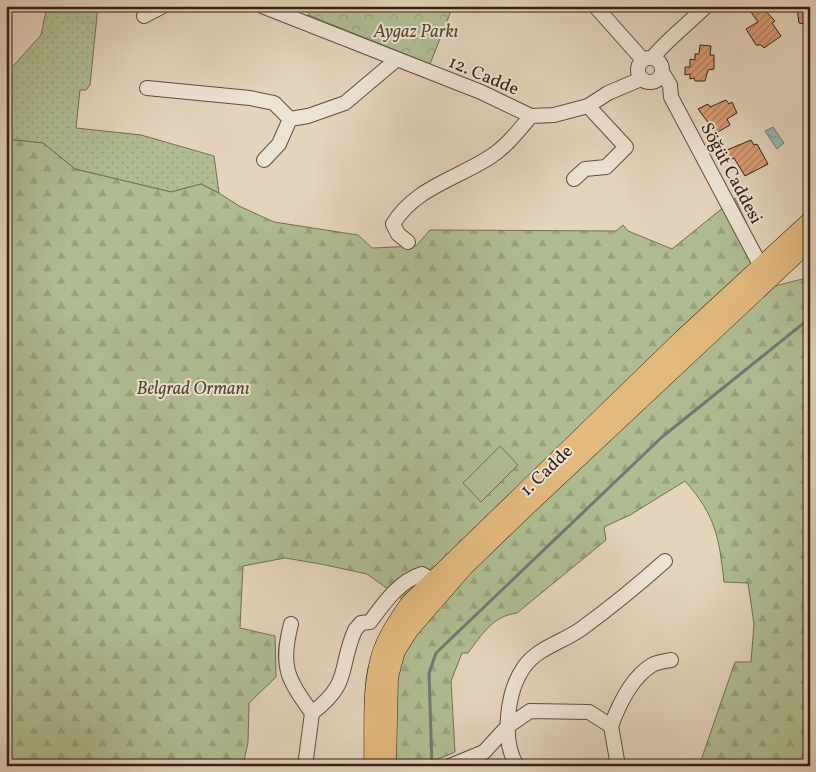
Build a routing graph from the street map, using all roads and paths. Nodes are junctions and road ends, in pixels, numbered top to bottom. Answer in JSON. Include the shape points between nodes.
{"nodes":[{"id":1,"x":163,"y":6,"type":"edge"},
{"id":2,"x":262,"y":6,"type":"edge"},
{"id":3,"x":706,"y":6,"type":"edge"},
{"id":4,"x":596,"y":7,"type":"edge"},
{"id":5,"x":144,"y":16,"type":"dead end"},
{"id":6,"x":396,"y":60,"type":"junction"},
{"id":7,"x":650,"y":70,"type":"junction"},
{"id":8,"x":147,"y":88,"type":"dead end"},
{"id":9,"x":588,"y":106,"type":"junction"},
{"id":10,"x":531,"y":116,"type":"junction"},
{"id":11,"x":290,"y":119,"type":"junction"},
{"id":12,"x":264,"y":160,"type":"dead end"},
{"id":13,"x":574,"y":178,"type":"dead end"},
{"id":14,"x":810,"y":221,"type":"edge"},
{"id":15,"x":810,"y":241,"type":"edge"},
{"id":16,"x":408,"y":242,"type":"dead end"},
{"id":17,"x":764,"y":272,"type":"junction"},
{"id":18,"x":665,"y":561,"type":"dead end"},
{"id":19,"x":439,"y":583,"type":"junction"},
{"id":20,"x":291,"y":624,"type":"dead end"},
{"id":21,"x":671,"y":660,"type":"dead end"},
{"id":22,"x":312,"y":712,"type":"junction"},
{"id":23,"x":611,"y":726,"type":"junction"},
{"id":24,"x":507,"y":727,"type":"junction"},
{"id":25,"x":305,"y":766,"type":"edge"},
{"id":26,"x":373,"y":766,"type":"edge"},
{"id":27,"x":387,"y":766,"type":"edge"},
{"id":28,"x":450,"y":766,"type":"edge"},
{"id":29,"x":518,"y":766,"type":"edge"},
{"id":30,"x":618,"y":766,"type":"edge"}],
"edges":[{"from":1,"to":5,"type":"street"},
{"from":2,"to":6,"type":"street","name":"12. Cadde"},
{"from":3,"to":7,"type":"street"},
{"from":4,"to":7,"type":"street"},
{"from":6,"to":10,"type":"street","name":"12. Cadde","via":[[481,92]]},
{"from":6,"to":11,"type":"street","via":[[345,102]]},
{"from":7,"to":9,"type":"street","name":"12. Cadde","via":[[621,80]]},
{"from":7,"to":17,"type":"street","name":"Söğüt Caddesi","via":[[670,85],[671,97]]},
{"from":8,"to":11,"type":"street","via":[[274,103]]},
{"from":9,"to":10,"type":"street","name":"12. Cadde","via":[[554,115]]},
{"from":9,"to":13,"type":"street","via":[[626,147],[606,167],[585,169]]},
{"from":10,"to":16,"type":"street","via":[[491,157],[431,188],[401,211],[393,224],[398,234]]},
{"from":11,"to":12,"type":"street","via":[[279,144]]},
{"from":14,"to":17,"type":"main road","name":"1. Cadde"},
{"from":15,"to":17,"type":"main road","name":"1. Cadde"},
{"from":17,"to":19,"type":"main road","name":"1. Cadde","via":[[524,509]]},
{"from":18,"to":24,"type":"street","via":[[580,630],[543,650],[525,665],[513,685]]},
{"from":19,"to":22,"type":"street","via":[[422,574],[412,577],[387,598],[370,622],[361,623],[355,630],[340,684],[330,699]]},
{"from":19,"to":26,"type":"main road","name":"1. Cadde","via":[[408,604],[389,635],[378,665]]},
{"from":19,"to":27,"type":"main road","name":"1. Cadde","via":[[396,652],[389,677]]},
{"from":20,"to":22,"type":"street","via":[[286,645],[286,668],[294,688]]},
{"from":21,"to":23,"type":"street","via":[[652,665],[635,681],[618,706]]},
{"from":22,"to":25,"type":"street"},
{"from":23,"to":24,"type":"street","via":[[589,712],[530,711]]},
{"from":23,"to":30,"type":"street"},
{"from":24,"to":28,"type":"street","via":[[484,752]]},
{"from":24,"to":29,"type":"street"}]}
